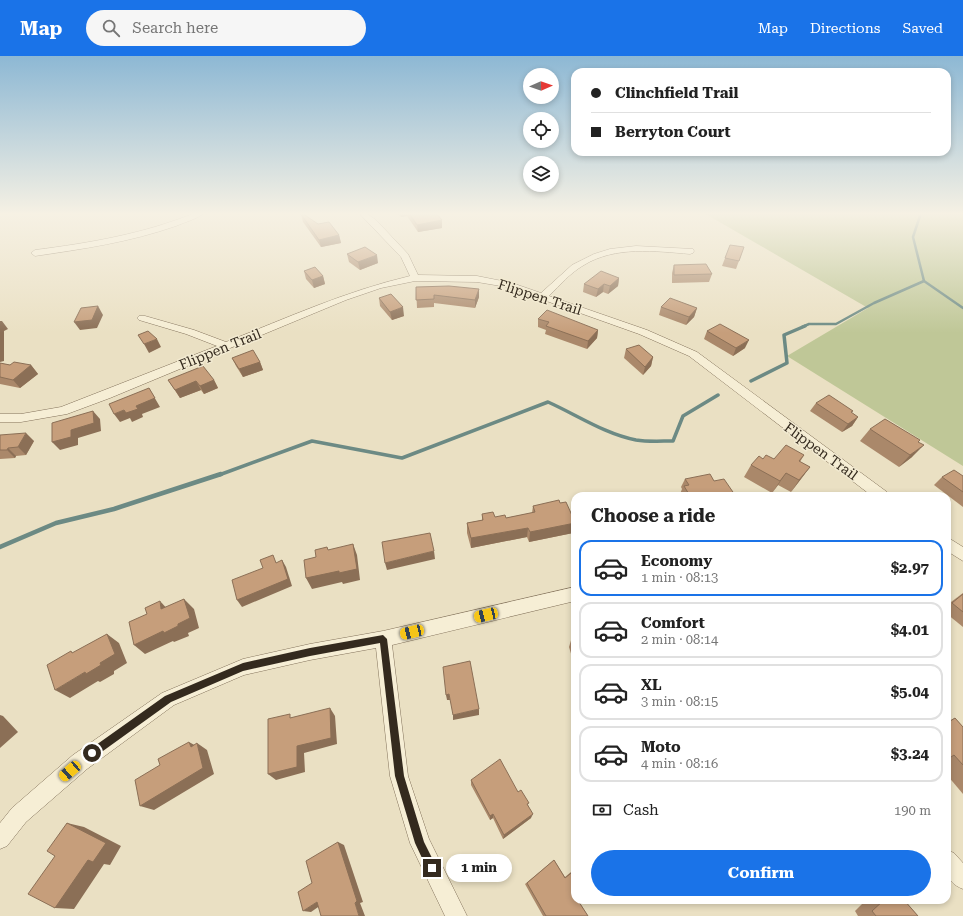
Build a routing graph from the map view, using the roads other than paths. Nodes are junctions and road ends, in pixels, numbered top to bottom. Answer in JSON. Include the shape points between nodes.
{"nodes":[{"id":1,"x":402,"y":253,"type":"edge"},
{"id":2,"x":605,"y":253,"type":"edge"},
{"id":3,"x":415,"y":278,"type":"junction"},
{"id":4,"x":542,"y":296,"type":"junction"},
{"id":5,"x":142,"y":318,"type":"dead end"},
{"id":6,"x":227,"y":346,"type":"junction"},
{"id":7,"x":0,"y":418,"type":"edge"},
{"id":8,"x":870,"y":492,"type":"edge"},
{"id":9,"x":951,"y":546,"type":"edge"},
{"id":10,"x":963,"y":555,"type":"edge"},
{"id":11,"x":571,"y":595,"type":"edge"},
{"id":12,"x":383,"y":639,"type":"junction"},
{"id":13,"x":0,"y":839,"type":"edge"},
{"id":14,"x":951,"y":865,"type":"edge"},
{"id":15,"x":963,"y":879,"type":"edge"},
{"id":16,"x":456,"y":916,"type":"edge"}],
"edges":[{"from":1,"to":3,"type":"street"},
{"from":2,"to":4,"type":"street","via":[[584,261]]},
{"from":3,"to":4,"type":"street","name":"Flippen Trail","via":[[477,279],[509,285]]},
{"from":3,"to":6,"type":"street","name":"Flippen Trail","via":[[343,298]]},
{"from":4,"to":8,"type":"street","name":"Flippen Trail","via":[[643,332],[693,354]]},
{"from":5,"to":6,"type":"street"},
{"from":6,"to":7,"type":"street","name":"Flippen Trail","via":[[63,411],[21,418]]},
{"from":9,"to":10,"type":"street"},
{"from":11,"to":12,"type":"street"},
{"from":12,"to":13,"type":"street","via":[[243,667],[168,699],[80,762],[19,815]]},
{"from":12,"to":16,"type":"street","via":[[399,776],[420,843]]},
{"from":14,"to":15,"type":"street"}]}
